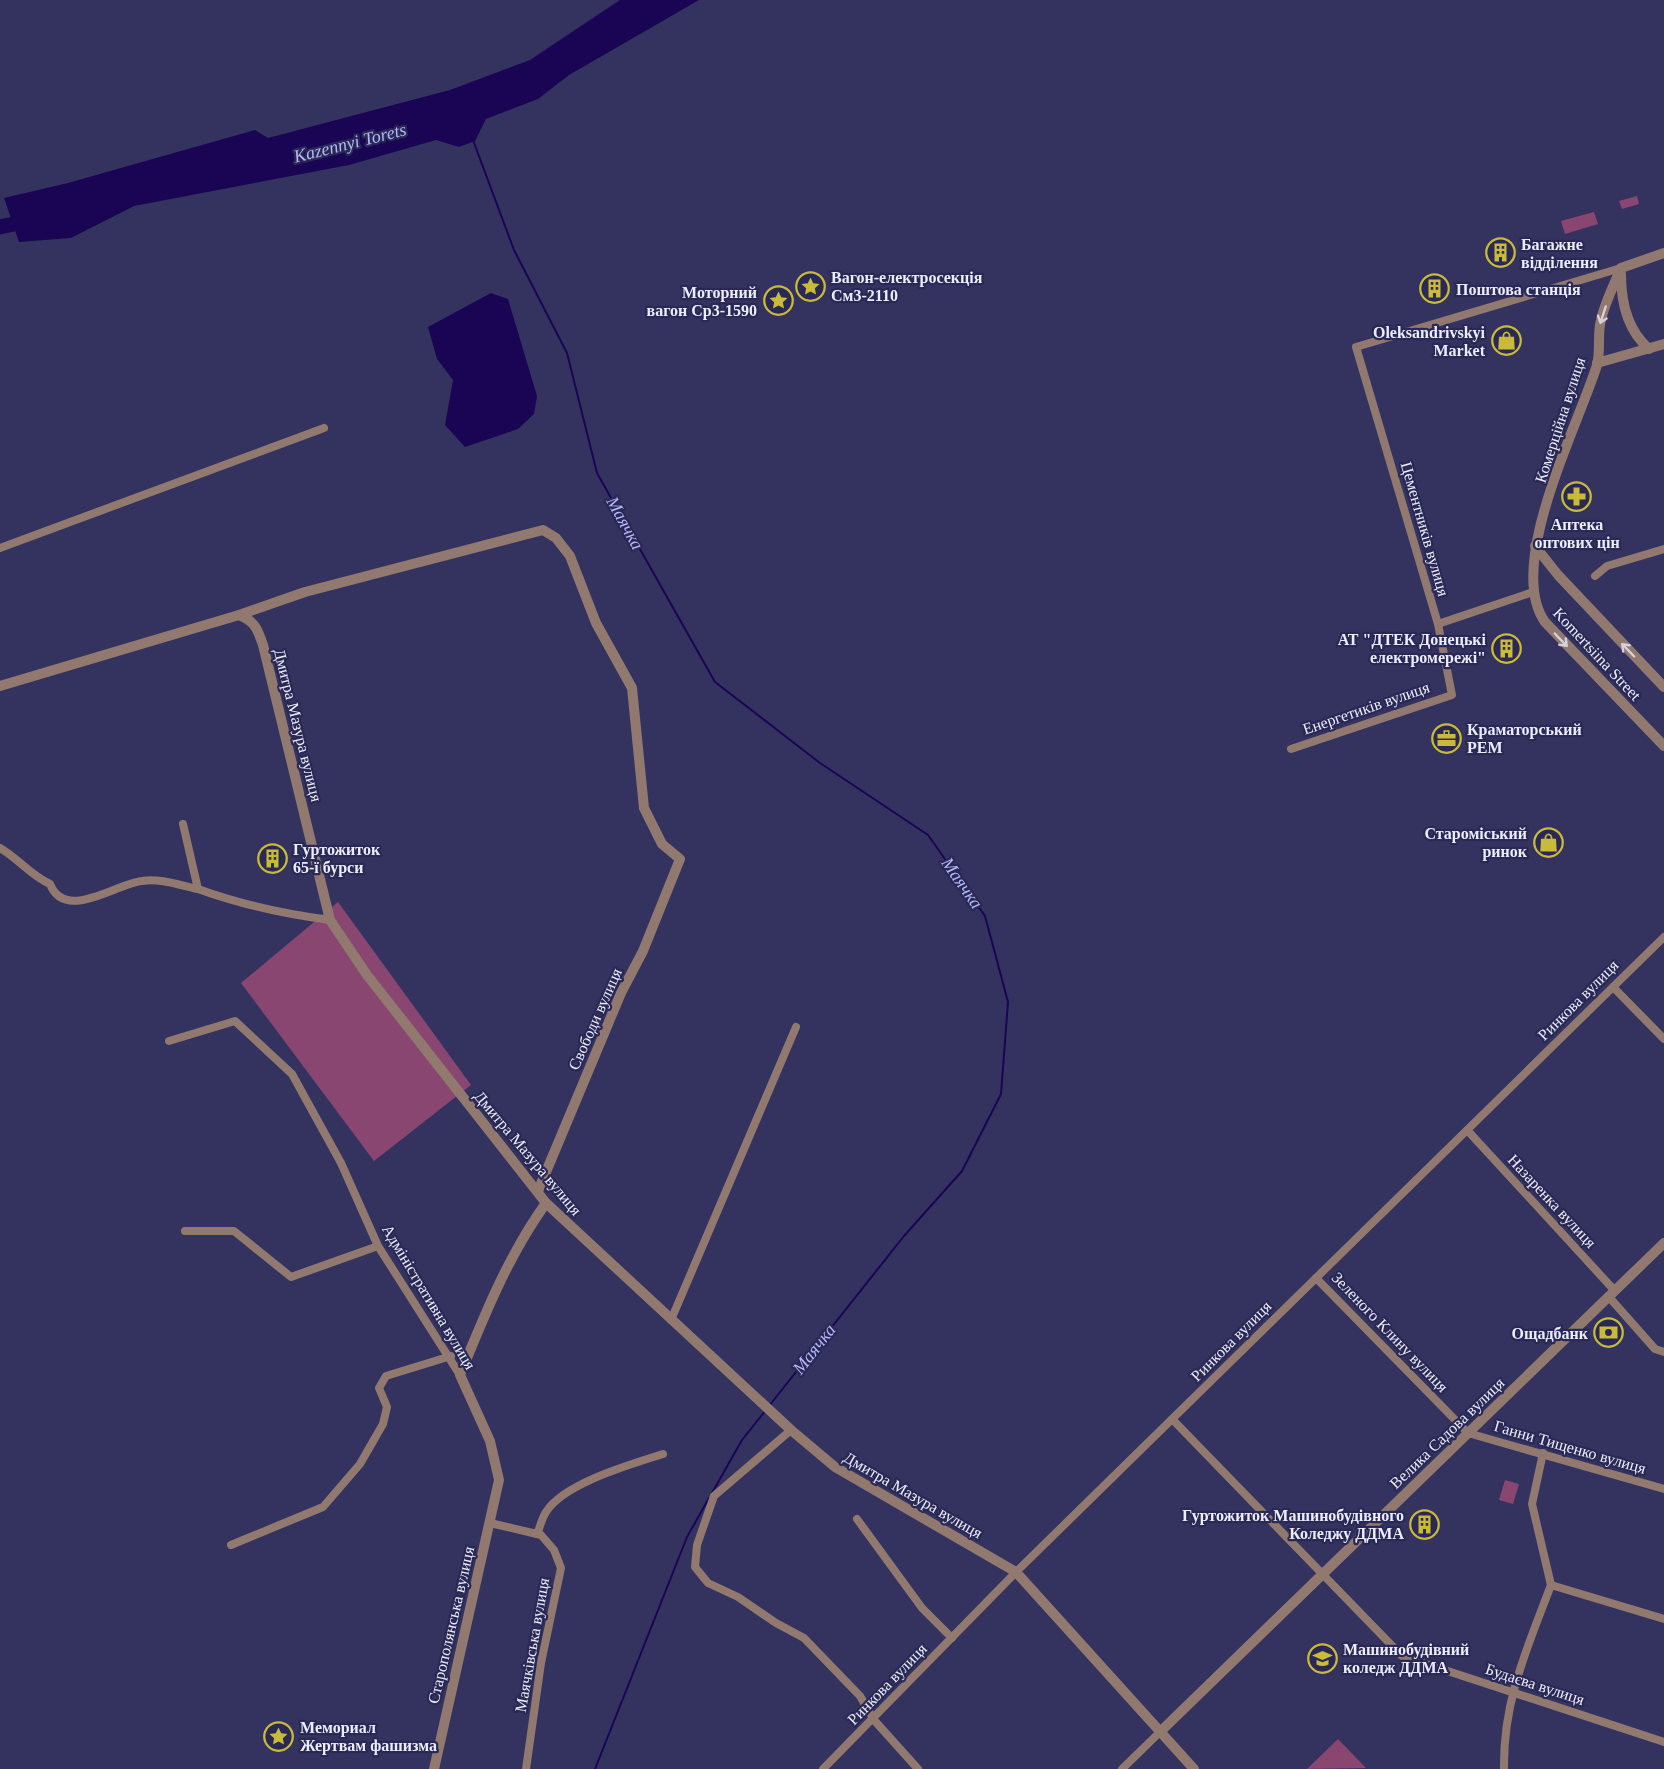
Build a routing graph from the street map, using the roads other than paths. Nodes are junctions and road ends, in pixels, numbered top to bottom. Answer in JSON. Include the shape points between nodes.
{"nodes":[{"id":1,"x":1664,"y":253,"type":"edge"},
{"id":2,"x":1621,"y":268,"type":"junction"},
{"id":3,"x":1664,"y":344,"type":"edge"},
{"id":4,"x":1649,"y":349,"type":"junction"},
{"id":5,"x":1597,"y":363,"type":"junction"},
{"id":6,"x":324,"y":428,"type":"dead end"},
{"id":7,"x":1535,"y":546,"type":"junction"},
{"id":8,"x":0,"y":548,"type":"edge"},
{"id":9,"x":1664,"y":549,"type":"edge"},
{"id":10,"x":1532,"y":570,"type":"joint"},
{"id":11,"x":1595,"y":576,"type":"dead end"},
{"id":12,"x":1533,"y":592,"type":"junction"},
{"id":13,"x":239,"y":615,"type":"junction"},
{"id":14,"x":1438,"y":624,"type":"junction"},
{"id":15,"x":0,"y":686,"type":"edge"},
{"id":16,"x":1664,"y":687,"type":"edge"},
{"id":17,"x":1664,"y":746,"type":"edge"},
{"id":18,"x":1291,"y":749,"type":"dead end"},
{"id":19,"x":183,"y":824,"type":"dead end"},
{"id":20,"x":0,"y":848,"type":"edge"},
{"id":21,"x":198,"y":889,"type":"junction"},
{"id":22,"x":330,"y":920,"type":"junction"},
{"id":23,"x":1664,"y":937,"type":"edge"},
{"id":24,"x":1613,"y":987,"type":"junction"},
{"id":25,"x":796,"y":1027,"type":"dead end"},
{"id":26,"x":1664,"y":1039,"type":"edge"},
{"id":27,"x":169,"y":1041,"type":"dead end"},
{"id":28,"x":1468,"y":1131,"type":"junction"},
{"id":29,"x":538,"y":1191,"type":"junction"},
{"id":30,"x":546,"y":1203,"type":"junction"},
{"id":31,"x":185,"y":1232,"type":"dead end"},
{"id":32,"x":1664,"y":1243,"type":"edge"},
{"id":33,"x":378,"y":1246,"type":"junction"},
{"id":34,"x":1316,"y":1278,"type":"junction"},
{"id":35,"x":1612,"y":1294,"type":"junction"},
{"id":36,"x":671,"y":1320,"type":"junction"},
{"id":37,"x":1664,"y":1352,"type":"edge"},
{"id":38,"x":451,"y":1356,"type":"junction"},
{"id":39,"x":460,"y":1375,"type":"junction"},
{"id":40,"x":1173,"y":1420,"type":"junction"},
{"id":41,"x":787,"y":1427,"type":"junction"},
{"id":42,"x":1468,"y":1433,"type":"junction"},
{"id":43,"x":1543,"y":1453,"type":"junction"},
{"id":44,"x":663,"y":1454,"type":"dead end"},
{"id":45,"x":1664,"y":1489,"type":"edge"},
{"id":46,"x":857,"y":1520,"type":"dead end"},
{"id":47,"x":490,"y":1523,"type":"junction"},
{"id":48,"x":537,"y":1534,"type":"junction"},
{"id":49,"x":231,"y":1545,"type":"dead end"},
{"id":50,"x":1016,"y":1572,"type":"junction"},
{"id":51,"x":1323,"y":1574,"type":"junction"},
{"id":52,"x":1551,"y":1585,"type":"junction"},
{"id":53,"x":1664,"y":1619,"type":"edge"},
{"id":54,"x":952,"y":1638,"type":"junction"},
{"id":55,"x":1511,"y":1692,"type":"junction"},
{"id":56,"x":874,"y":1720,"type":"junction"},
{"id":57,"x":1161,"y":1731,"type":"junction"},
{"id":58,"x":1664,"y":1743,"type":"edge"},
{"id":59,"x":434,"y":1769,"type":"edge"},
{"id":60,"x":526,"y":1769,"type":"edge"},
{"id":61,"x":823,"y":1769,"type":"edge"},
{"id":62,"x":918,"y":1769,"type":"edge"},
{"id":63,"x":1122,"y":1769,"type":"edge"},
{"id":64,"x":1194,"y":1769,"type":"edge"},
{"id":65,"x":1504,"y":1769,"type":"edge"}],
"edges":[{"from":1,"to":2,"type":"street"},
{"from":2,"to":4,"type":"street","via":[[1625,311],[1637,337]]},
{"from":2,"to":5,"type":"street","name":"Комерційна вулиця","one_way":true,"via":[[1601,320]]},
{"from":2,"to":14,"type":"street","name":"Цементників вулиця","via":[[1356,347]]},
{"from":3,"to":4,"type":"street"},
{"from":4,"to":5,"type":"street"},
{"from":5,"to":7,"type":"street","name":"Комерційна вулиця"},
{"from":6,"to":8,"type":"street"},
{"from":7,"to":10,"type":"street","name":"Комерційна вулиця"},
{"from":16,"to":7,"type":"street","name":"Komertsiina Street","one_way":true},
{"from":9,"to":11,"type":"street","via":[[1607,566]]},
{"from":10,"to":12,"type":"street","name":"Komertsiina Street"},
{"from":12,"to":14,"type":"street","name":"Цементників вулиця"},
{"from":12,"to":17,"type":"street","name":"Komertsiina Street","one_way":true,"via":[[1535,606],[1545,622]]},
{"from":13,"to":15,"type":"street"},
{"from":13,"to":22,"type":"street","name":"Дмитра Мазура вулиця","via":[[256,626],[263,645]]},
{"from":13,"to":29,"type":"street","name":"Свободи вулиця","via":[[305,592],[543,530],[550,532],[570,556],[596,623],[632,688],[644,808],[662,844],[680,859]]},
{"from":14,"to":18,"type":"street","name":"Енергетиків вулиця","via":[[1452,695]]},
{"from":19,"to":21,"type":"street"},
{"from":20,"to":21,"type":"street","via":[[22,862],[33,877],[50,884],[54,894],[62,899],[88,899],[142,881],[160,880]]},
{"from":21,"to":22,"type":"street","via":[[237,903]]},
{"from":22,"to":29,"type":"street","name":"Дмитра Мазура вулиця","via":[[367,975]]},
{"from":23,"to":24,"type":"street","name":"Ринкова вулиця"},
{"from":24,"to":26,"type":"street"},
{"from":24,"to":28,"type":"street","name":"Ринкова вулиця"},
{"from":25,"to":36,"type":"street"},
{"from":27,"to":33,"type":"street","name":"Адміністративна вулиця","via":[[235,1021],[292,1074],[341,1163]]},
{"from":28,"to":34,"type":"street","name":"Ринкова вулиця"},
{"from":28,"to":35,"type":"street","name":"Назаренка вулиця"},
{"from":29,"to":30,"type":"street","name":"Дмитра Мазура вулиця"},
{"from":30,"to":36,"type":"street","name":"Дмитра Мазура вулиця"},
{"from":30,"to":39,"type":"street","via":[[502,1274]]},
{"from":31,"to":33,"type":"street","via":[[234,1230],[291,1277]]},
{"from":32,"to":35,"type":"street","name":"Велика Садова вулиця"},
{"from":33,"to":38,"type":"street","name":"Адміністративна вулиця"},
{"from":34,"to":40,"type":"street","name":"Ринкова вулиця"},
{"from":34,"to":42,"type":"street","name":"Зеленого Клину вулиця"},
{"from":35,"to":37,"type":"street","name":"Назаренка вулиця","via":[[1655,1349]]},
{"from":35,"to":42,"type":"street","name":"Велика Садова вулиця"},
{"from":36,"to":41,"type":"street","name":"Дмитра Мазура вулиця"},
{"from":38,"to":39,"type":"street","name":"Адміністративна вулиця"},
{"from":38,"to":49,"type":"street","via":[[386,1376],[380,1388],[387,1407],[383,1424],[360,1464],[323,1507]]},
{"from":39,"to":47,"type":"street","name":"Адміністративна вулиця","via":[[490,1441],[499,1480]]},
{"from":40,"to":50,"type":"street","name":"Ринкова вулиця"},
{"from":40,"to":51,"type":"street","name":"Будаєва вулиця"},
{"from":41,"to":50,"type":"street","name":"Дмитра Мазура вулиця","via":[[835,1467]]},
{"from":41,"to":56,"type":"street","via":[[714,1496],[697,1545],[695,1567],[708,1582],[804,1638],[860,1696]]},
{"from":42,"to":43,"type":"street","name":"Ганни Тищенко вулиця"},
{"from":42,"to":51,"type":"street","name":"Велика Садова вулиця"},
{"from":43,"to":45,"type":"street","name":"Ганни Тищенко вулиця"},
{"from":43,"to":52,"type":"street","via":[[1532,1504]]},
{"from":44,"to":48,"type":"street","via":[[615,1468],[576,1487],[546,1511]]},
{"from":46,"to":54,"type":"street","via":[[922,1608]]},
{"from":47,"to":48,"type":"street"},
{"from":47,"to":59,"type":"street","name":"Старополянська вулиця"},
{"from":48,"to":60,"type":"street","name":"Маячківська вулиця","via":[[554,1550],[561,1568],[541,1663]]},
{"from":50,"to":54,"type":"street","name":"Ринкова вулиця"},
{"from":50,"to":57,"type":"street","name":"Дмитра Мазура вулиця"},
{"from":51,"to":55,"type":"street","name":"Будаєва вулиця","via":[[1402,1656]]},
{"from":51,"to":57,"type":"street","name":"Велика Садова вулиця"},
{"from":52,"to":53,"type":"street"},
{"from":52,"to":55,"type":"street"},
{"from":54,"to":56,"type":"street","name":"Ринкова вулиця"},
{"from":55,"to":58,"type":"street","name":"Будаєва вулиця"},
{"from":55,"to":65,"type":"street","via":[[1504,1735]]},
{"from":56,"to":61,"type":"street","name":"Ринкова вулиця"},
{"from":56,"to":62,"type":"street"},
{"from":57,"to":63,"type":"street","name":"Велика Садова вулиця"},
{"from":57,"to":64,"type":"street","name":"Дмитра Мазура вулиця"}]}
